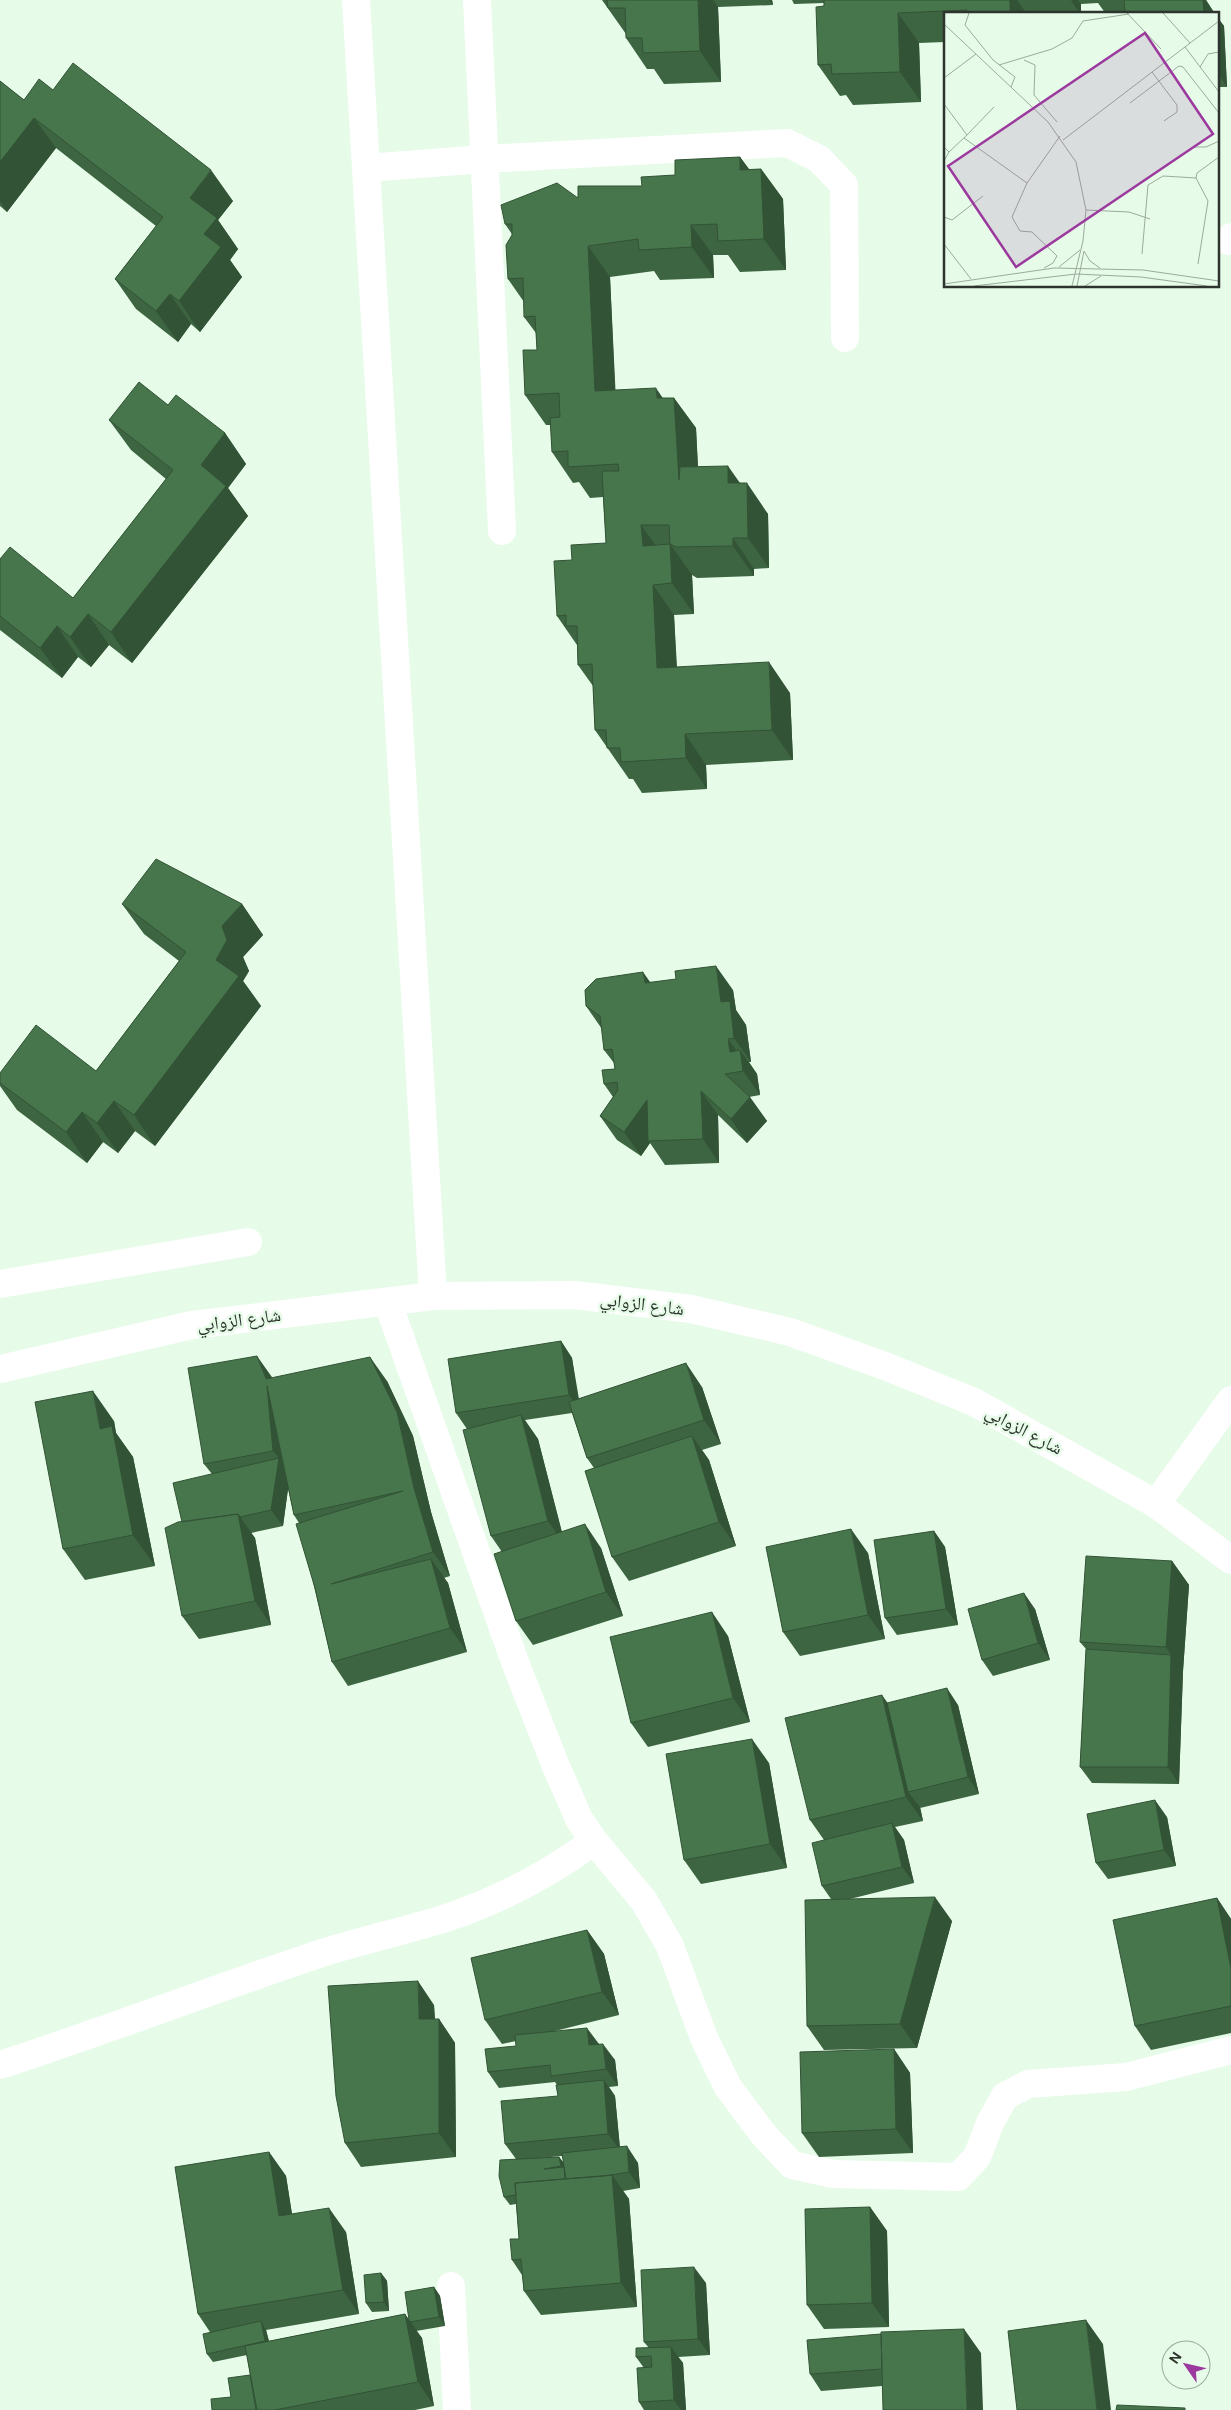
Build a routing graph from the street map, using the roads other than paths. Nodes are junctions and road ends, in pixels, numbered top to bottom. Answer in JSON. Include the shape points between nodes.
{"nodes":[{"id":1,"x":356,"y":0,"type":"edge"},
{"id":2,"x":477,"y":0,"type":"edge"},
{"id":3,"x":484,"y":159,"type":"junction"},
{"id":4,"x":366,"y":168,"type":"junction"},
{"id":5,"x":845,"y":338,"type":"dead end"},
{"id":6,"x":502,"y":532,"type":"dead end"},
{"id":7,"x":248,"y":1242,"type":"dead end"},
{"id":8,"x":0,"y":1284,"type":"edge"},
{"id":9,"x":433,"y":1296,"type":"junction"},
{"id":10,"x":388,"y":1303,"type":"junction"},
{"id":11,"x":0,"y":1369,"type":"edge"},
{"id":12,"x":1231,"y":1400,"type":"edge"},
{"id":13,"x":1156,"y":1504,"type":"junction"},
{"id":14,"x":1231,"y":1560,"type":"edge"},
{"id":15,"x":594,"y":1841,"type":"junction"},
{"id":16,"x":1231,"y":2050,"type":"edge"},
{"id":17,"x":0,"y":2065,"type":"edge"},
{"id":18,"x":451,"y":2286,"type":"dead end"},
{"id":19,"x":457,"y":2410,"type":"edge"}],
"edges":[{"from":1,"to":4,"type":"street"},
{"from":2,"to":3,"type":"street"},
{"from":3,"to":4,"type":"street"},
{"from":3,"to":5,"type":"street","via":[[787,143],[819,158],[844,185]]},
{"from":3,"to":6,"type":"street"},
{"from":4,"to":9,"type":"street"},
{"from":7,"to":8,"type":"street"},
{"from":9,"to":10,"type":"street","name":"شارع الزوابي"},
{"from":9,"to":13,"type":"street","name":"شارع الزوابي","via":[[575,1295],[691,1310],[790,1332],[974,1402]]},
{"from":10,"to":11,"type":"street","name":"شارع الزوابي","via":[[192,1325]]},
{"from":10,"to":15,"type":"street","via":[[522,1681],[554,1764],[579,1819]]},
{"from":12,"to":13,"type":"street"},
{"from":13,"to":14,"type":"street","name":"شارع الزوابي"},
{"from":15,"to":16,"type":"street","via":[[644,1901],[670,1946],[704,2038],[728,2087],[763,2134],[792,2165],[833,2174],[958,2177],[977,2157],[1005,2096],[1028,2084],[1126,2077]]},
{"from":15,"to":17,"type":"street","via":[[533,1881],[447,1918],[324,1953]]},
{"from":18,"to":19,"type":"street"}]}
